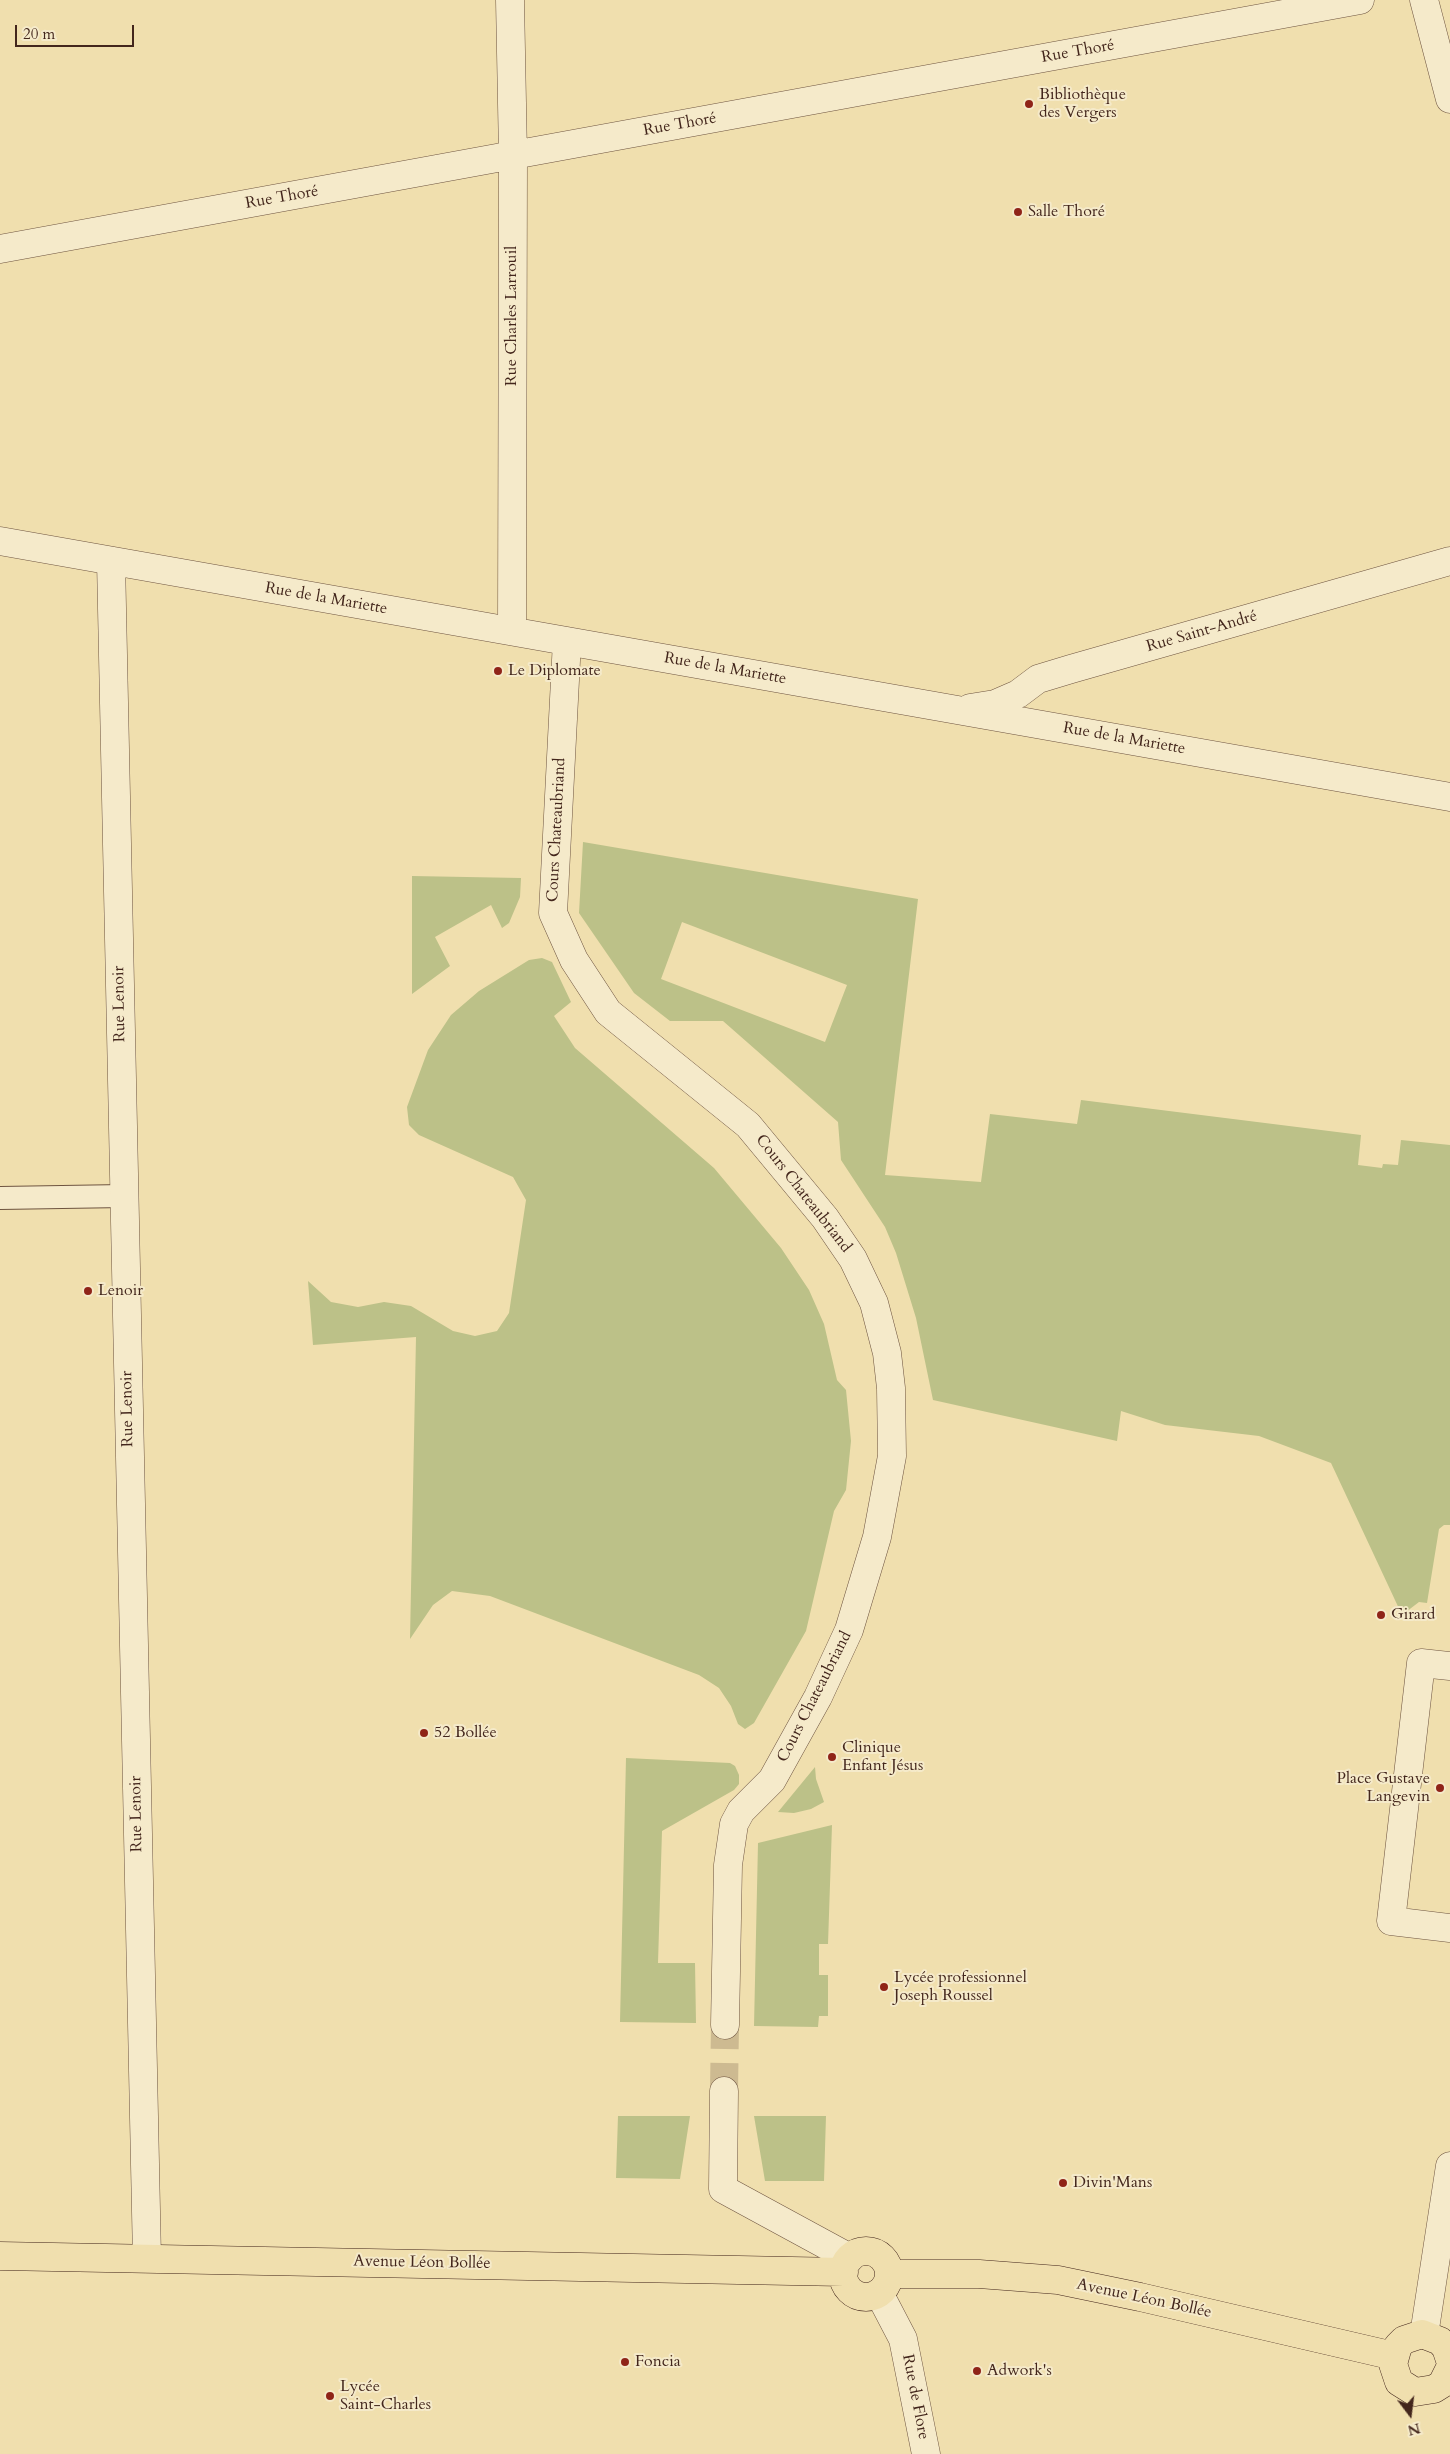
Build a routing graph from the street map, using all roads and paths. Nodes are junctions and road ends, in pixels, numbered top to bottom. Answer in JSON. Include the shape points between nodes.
{"nodes":[{"id":1,"x":510,"y":0,"type":"edge"},
{"id":2,"x":1360,"y":0,"type":"edge"},
{"id":3,"x":1424,"y":0,"type":"edge"},
{"id":4,"x":1450,"y":98,"type":"edge"},
{"id":5,"x":513,"y":155,"type":"junction"},
{"id":6,"x":0,"y":249,"type":"edge"},
{"id":7,"x":0,"y":541,"type":"edge"},
{"id":8,"x":110,"y":561,"type":"junction"},
{"id":9,"x":1450,"y":561,"type":"edge"},
{"id":10,"x":512,"y":631,"type":"junction"},
{"id":11,"x":567,"y":641,"type":"junction"},
{"id":12,"x":958,"y":710,"type":"junction"},
{"id":13,"x":1450,"y":797,"type":"edge"},
{"id":14,"x":124,"y":1196,"type":"junction"},
{"id":15,"x":0,"y":1198,"type":"edge"},
{"id":16,"x":1450,"y":1666,"type":"edge"},
{"id":17,"x":1450,"y":1928,"type":"edge"},
{"id":18,"x":726,"y":2025,"type":"tunnel mouth"},
{"id":19,"x":724,"y":2091,"type":"tunnel mouth"},
{"id":20,"x":1450,"y":2166,"type":"edge"},
{"id":21,"x":0,"y":2256,"type":"edge"},
{"id":22,"x":147,"y":2258,"type":"junction"},
{"id":23,"x":847,"y":2265,"type":"junction"},
{"id":24,"x":884,"y":2283,"type":"junction"},
{"id":25,"x":1424,"y":2335,"type":"junction"},
{"id":26,"x":1394,"y":2356,"type":"junction"},
{"id":27,"x":1450,"y":2360,"type":"edge"},
{"id":28,"x":1450,"y":2369,"type":"edge"},
{"id":29,"x":926,"y":2454,"type":"edge"}],
"edges":[{"from":1,"to":5,"type":"street","name":"Rue Charles Larrouil"},
{"from":2,"to":5,"type":"street","name":"Rue Thoré"},
{"from":3,"to":4,"type":"street"},
{"from":5,"to":6,"type":"street","name":"Rue Thoré"},
{"from":5,"to":10,"type":"street","name":"Rue Charles Larrouil"},
{"from":7,"to":8,"type":"street","name":"Rue de la Mariette"},
{"from":8,"to":10,"type":"street","name":"Rue de la Mariette"},
{"from":8,"to":14,"type":"street","name":"Rue Lenoir"},
{"from":9,"to":12,"type":"street","name":"Rue Saint-André","via":[[1071,669],[1038,679],[1018,694],[994,704]]},
{"from":10,"to":11,"type":"street","name":"Rue de la Mariette"},
{"from":11,"to":12,"type":"street","name":"Rue de la Mariette"},
{"from":11,"to":18,"type":"street","name":"Cours Chateaubriand","via":[[553,913],[574,960],[608,1012],[748,1126],[825,1218],[853,1259],[874,1303],[887,1353],[892,1456],[877,1537],[849,1630],[818,1697],[772,1780],[741,1810],[734,1824],[728,1865]]},
{"from":12,"to":13,"type":"street","name":"Rue de la Mariette"},
{"from":14,"to":15,"type":"lane"},
{"from":14,"to":22,"type":"street","name":"Rue Lenoir"},
{"from":16,"to":17,"type":"street","via":[[1421,1663],[1391,1921]]},
{"from":19,"to":23,"type":"street","via":[[723,2189]]},
{"from":20,"to":25,"type":"street"},
{"from":21,"to":22,"type":"main road","name":"Avenue Léon Bollée"},
{"from":22,"to":23,"type":"main road","name":"Avenue Léon Bollée"},
{"from":23,"to":24,"type":"main road","name":"Avenue Léon Bollée","via":[[846,2286],[858,2296],[865,2297]]},
{"from":23,"to":24,"type":"main road","name":"Avenue Léon Bollée","via":[[864,2252],[878,2255],[888,2266]]},
{"from":24,"to":26,"type":"main road","name":"Avenue Léon Bollée","via":[[979,2274],[1058,2280]]},
{"from":24,"to":29,"type":"street","name":"Rue de Flore","via":[[903,2339]]},
{"from":25,"to":26,"type":"main road","via":[[1404,2340]]},
{"from":25,"to":27,"type":"main road","via":[[1440,2341]]},
{"from":26,"to":28,"type":"main road","via":[[1392,2364],[1399,2382],[1415,2392],[1434,2389],[1442,2384]]}]}
